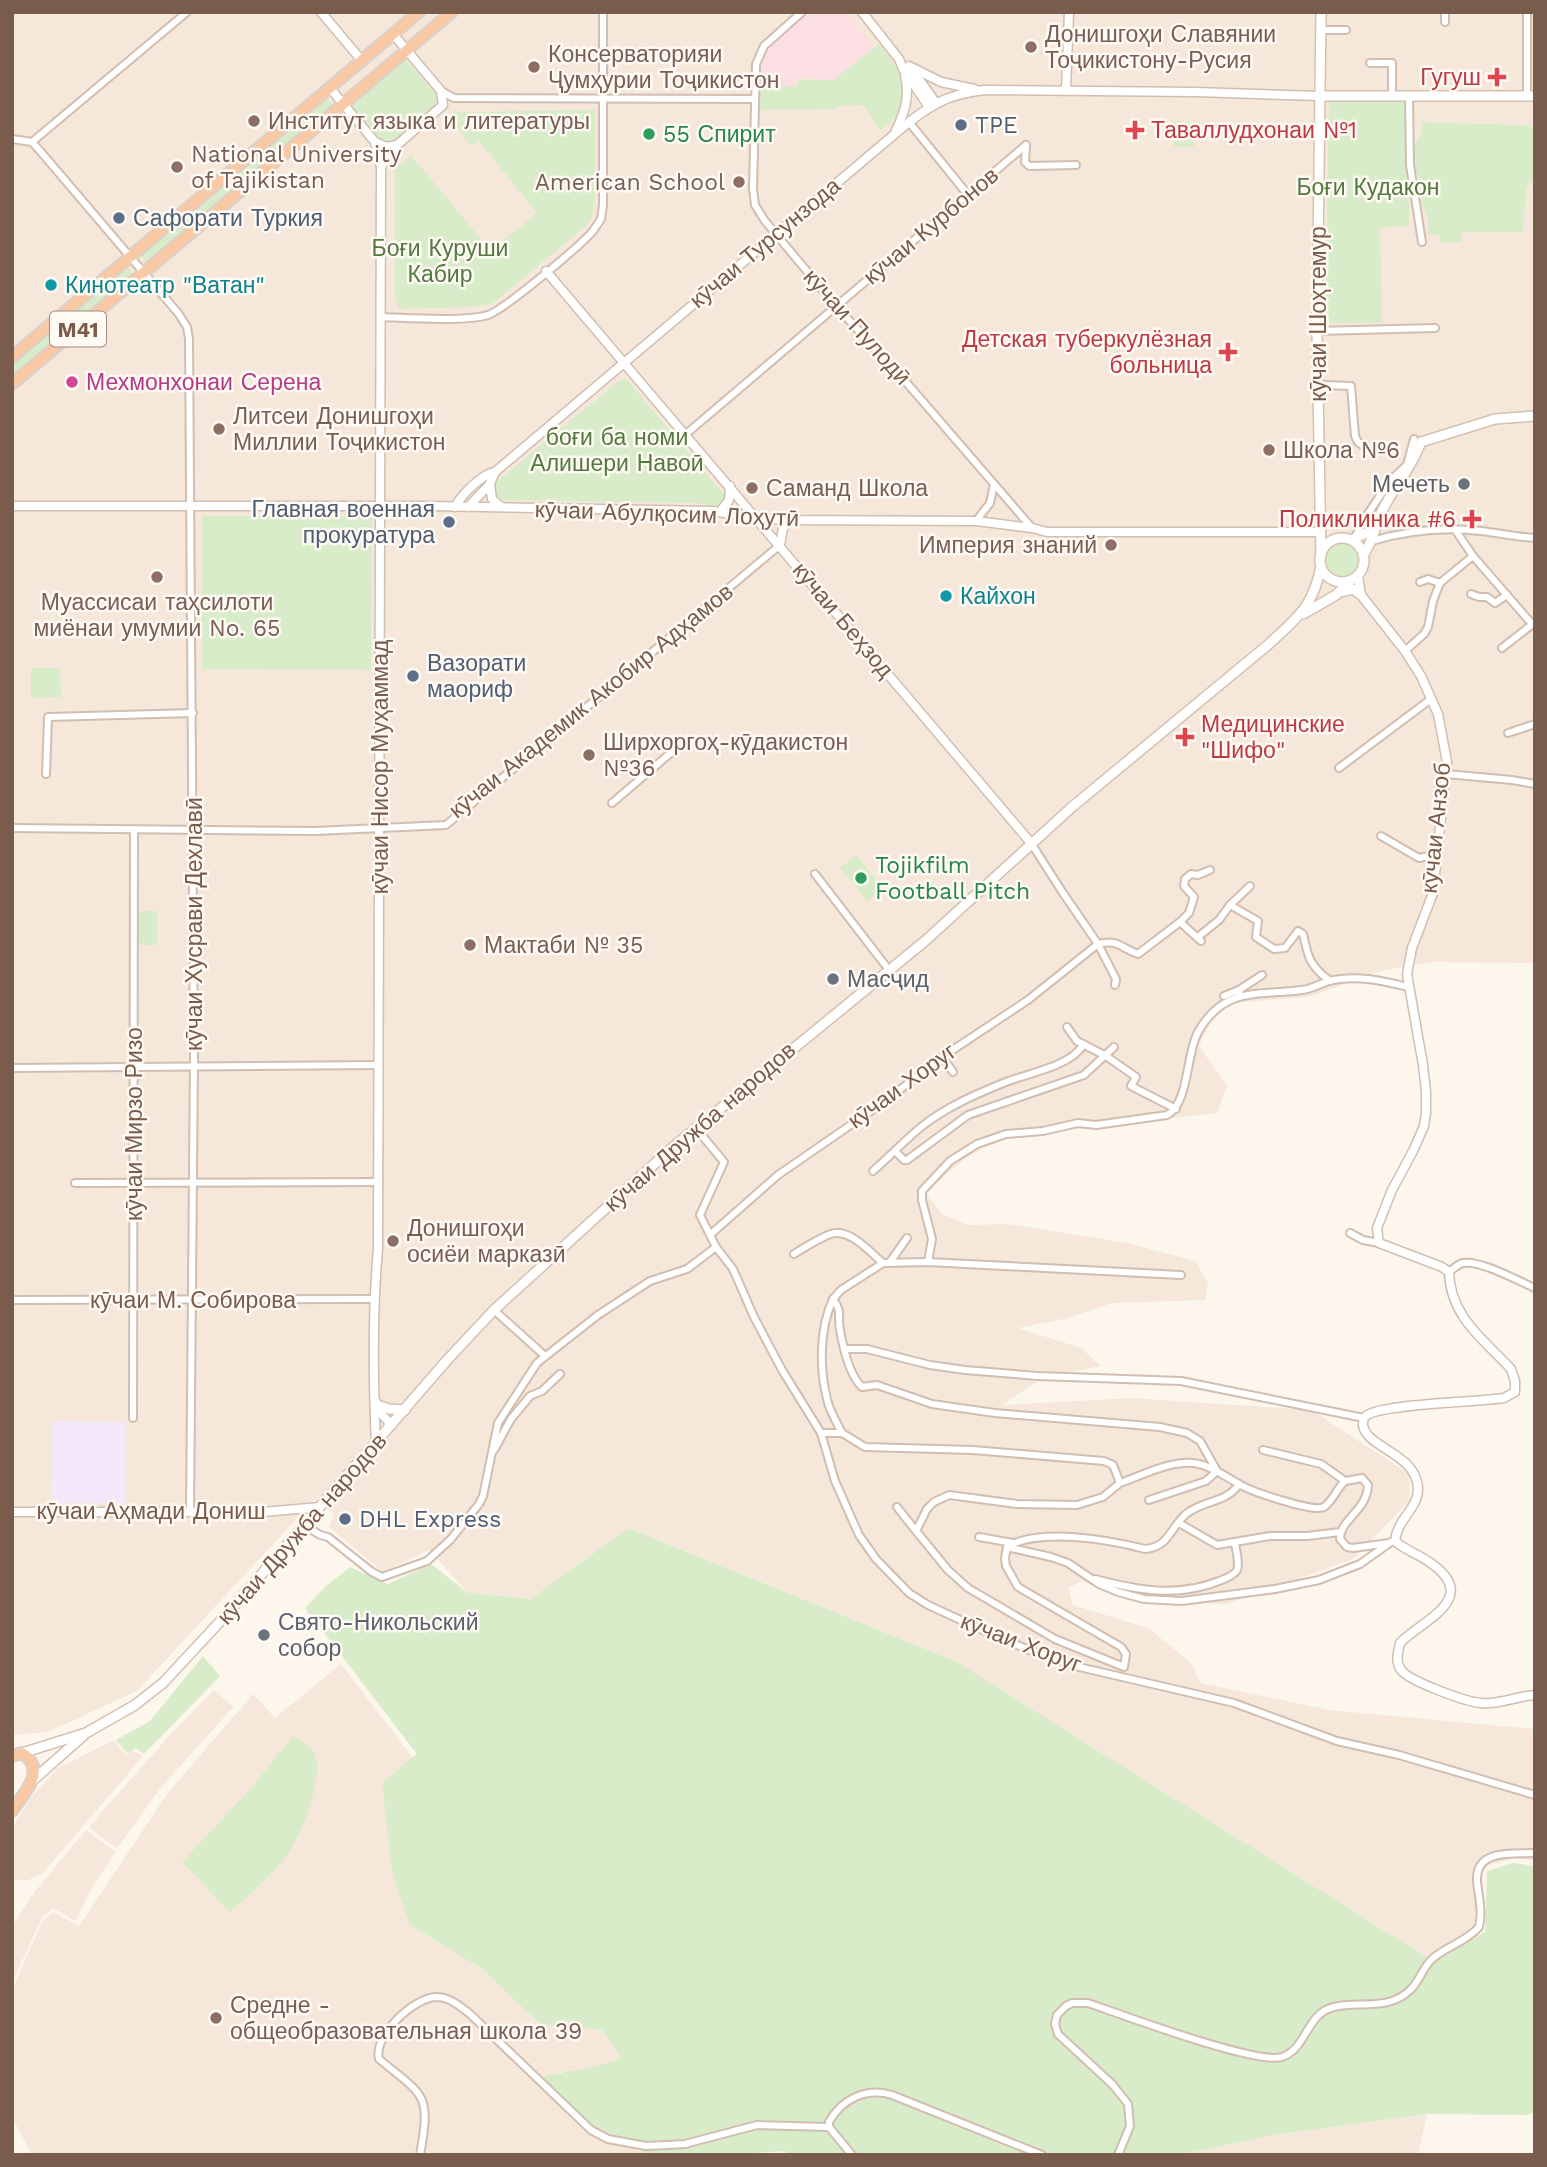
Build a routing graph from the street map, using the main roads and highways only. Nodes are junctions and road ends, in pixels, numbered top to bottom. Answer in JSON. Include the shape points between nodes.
{"nodes":[{"id":1,"x":419,"y":12,"type":"edge"},
{"id":2,"x":452,"y":12,"type":"edge"},
{"id":3,"x":1321,"y":12,"type":"edge"},
{"id":4,"x":1319,"y":96,"type":"junction"},
{"id":5,"x":1531,"y":96,"type":"edge"},
{"id":6,"x":12,"y":357,"type":"edge"},
{"id":7,"x":12,"y":384,"type":"edge"},
{"id":8,"x":1535,"y":416,"type":"edge"},
{"id":9,"x":1376,"y":526,"type":"junction"},
{"id":10,"x":1321,"y":532,"type":"junction"},
{"id":11,"x":1338,"y":538,"type":"junction"},
{"id":12,"x":1353,"y":539,"type":"junction"},
{"id":13,"x":1364,"y":554,"type":"junction"},
{"id":14,"x":1321,"y":555,"type":"junction"},
{"id":15,"x":1321,"y":566,"type":"junction"},
{"id":16,"x":1354,"y":579,"type":"junction"},
{"id":17,"x":1361,"y":594,"type":"road end"},
{"id":18,"x":1336,"y":595,"type":"junction"},
{"id":19,"x":1296,"y":619,"type":"junction"},
{"id":20,"x":377,"y":1405,"type":"road end"},
{"id":21,"x":405,"y":1410,"type":"junction"},
{"id":22,"x":86,"y":1733,"type":"junction"},
{"id":23,"x":15,"y":1755,"type":"edge"},
{"id":24,"x":32,"y":1781,"type":"junction"},
{"id":25,"x":12,"y":1811,"type":"edge"}],
"edges":[{"from":1,"to":6,"type":"highway","number":"M41"},
{"from":2,"to":7,"type":"highway","number":"M41"},
{"from":3,"to":4,"type":"main road","name":"кӯчаи Шоҳтемур"},
{"from":4,"to":5,"type":"main road"},
{"from":4,"to":10,"type":"main road","name":"кӯчаи Шоҳтемур"},
{"from":8,"to":9,"type":"main road","via":[[1495,419],[1422,442]]},
{"from":9,"to":12,"type":"main road"},
{"from":9,"to":13,"type":"main road"},
{"from":10,"to":11,"type":"main road"},
{"from":10,"to":14,"type":"main road","name":"кӯчаи Шоҳтемур"},
{"from":11,"to":12,"type":"main road"},
{"from":11,"to":14,"type":"main road","via":[[1327,544]]},
{"from":12,"to":13,"type":"main road"},
{"from":13,"to":16,"type":"main road","via":[[1364,566]]},
{"from":14,"to":15,"type":"main road"},
{"from":15,"to":16,"type":"main road","via":[[1332,580]]},
{"from":15,"to":19,"type":"main road","via":[[1312,600]]},
{"from":16,"to":18,"type":"main road"},
{"from":17,"to":18,"type":"main road","via":[[1353,589]]},
{"from":18,"to":19,"type":"main road"},
{"from":19,"to":21,"type":"main road","name":"кӯчаи Дружба народов","via":[[1031,842],[925,941],[695,1127],[494,1310]]},
{"from":20,"to":21,"type":"main road"},
{"from":21,"to":22,"type":"main road","name":"кӯчаи Дружба народов","via":[[163,1683]]},
{"from":22,"to":23,"type":"main road"},
{"from":22,"to":24,"type":"main road"},
{"from":23,"to":24,"type":"highway","via":[[33,1764]]},
{"from":24,"to":25,"type":"highway"}]}
